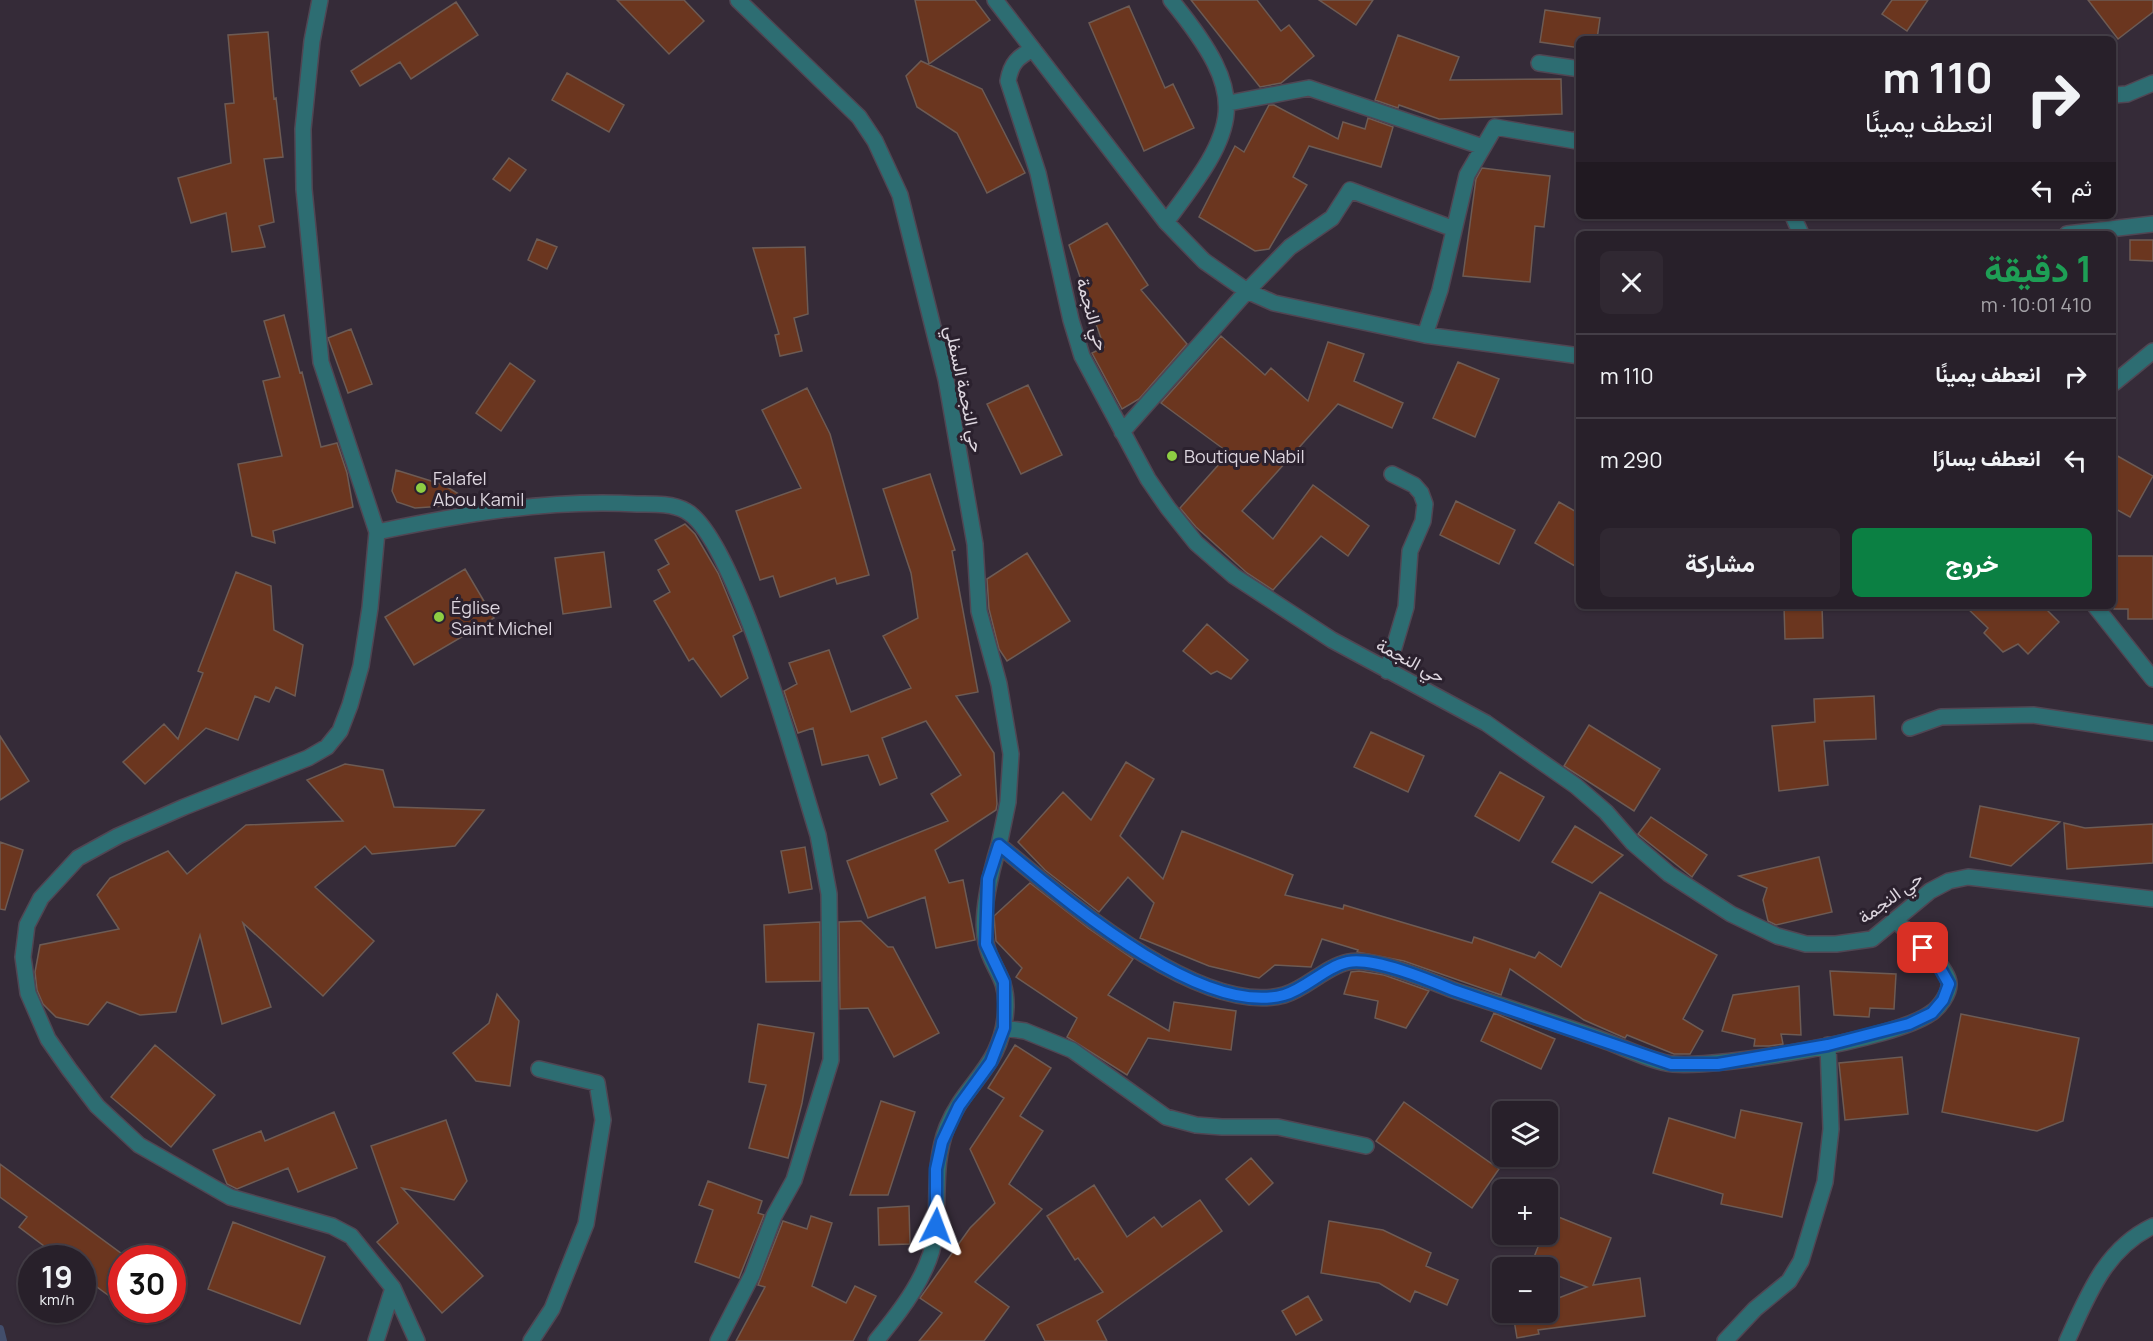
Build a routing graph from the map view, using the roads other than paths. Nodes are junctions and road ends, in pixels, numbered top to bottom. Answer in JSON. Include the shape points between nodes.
{"nodes":[{"id":1,"x":320,"y":0,"type":"edge"},
{"id":2,"x":738,"y":0,"type":"edge"},
{"id":3,"x":995,"y":0,"type":"edge"},
{"id":4,"x":1171,"y":0,"type":"edge"},
{"id":5,"x":1033,"y":50,"type":"junction"},
{"id":6,"x":1539,"y":63,"type":"dead end"},
{"id":7,"x":1576,"y":68,"type":"edge"},
{"id":8,"x":2153,"y":83,"type":"edge"},
{"id":9,"x":2116,"y":95,"type":"edge"},
{"id":10,"x":1229,"y":103,"type":"junction"},
{"id":11,"x":1576,"y":141,"type":"edge"},
{"id":12,"x":1483,"y":147,"type":"junction"},
{"id":13,"x":1166,"y":222,"type":"junction"},
{"id":14,"x":2153,"y":224,"type":"edge"},
{"id":15,"x":1454,"y":230,"type":"junction"},
{"id":16,"x":2093,"y":231,"type":"edge"},
{"id":17,"x":1247,"y":291,"type":"junction"},
{"id":18,"x":1425,"y":335,"type":"junction"},
{"id":19,"x":2153,"y":351,"type":"edge"},
{"id":20,"x":1576,"y":355,"type":"edge"},
{"id":21,"x":2116,"y":381,"type":"edge"},
{"id":22,"x":1122,"y":432,"type":"junction"},
{"id":23,"x":1392,"y":474,"type":"dead end"},
{"id":24,"x":377,"y":532,"type":"junction"},
{"id":25,"x":2097,"y":609,"type":"edge"},
{"id":26,"x":1387,"y":671,"type":"junction"},
{"id":27,"x":2153,"y":679,"type":"edge"},
{"id":28,"x":1910,"y":728,"type":"dead end"},
{"id":29,"x":2153,"y":733,"type":"edge"},
{"id":30,"x":999,"y":845,"type":"junction"},
{"id":31,"x":2153,"y":899,"type":"edge"},
{"id":32,"x":1896,"y":921,"type":"junction"},
{"id":33,"x":1004,"y":1028,"type":"junction"},
{"id":34,"x":1828,"y":1045,"type":"junction"},
{"id":35,"x":539,"y":1070,"type":"dead end"},
{"id":36,"x":1366,"y":1146,"type":"dead end"},
{"id":37,"x":2153,"y":1226,"type":"edge"},
{"id":38,"x":393,"y":1288,"type":"junction"},
{"id":39,"x":376,"y":1341,"type":"edge"},
{"id":40,"x":417,"y":1341,"type":"edge"},
{"id":41,"x":531,"y":1341,"type":"edge"},
{"id":42,"x":718,"y":1341,"type":"edge"},
{"id":43,"x":876,"y":1341,"type":"edge"},
{"id":44,"x":1725,"y":1341,"type":"edge"},
{"id":45,"x":2067,"y":1341,"type":"edge"}],
"edges":[{"from":1,"to":24,"type":"street","via":[[303,129],[304,189],[321,362]]},
{"from":2,"to":30,"type":"street","name":"حي النجمة السفلي","via":[[859,117],[900,195],[946,379],[975,544],[979,611],[999,684],[1011,754],[1008,802]]},
{"from":3,"to":5,"type":"street"},
{"from":4,"to":10,"type":"street","via":[[1211,57]]},
{"from":5,"to":13,"type":"street"},
{"from":5,"to":22,"type":"street","name":"حي النجمة","via":[[1016,58],[1010,69],[1011,93],[1038,173],[1079,347]]},
{"from":6,"to":7,"type":"street"},
{"from":8,"to":9,"type":"street"},
{"from":10,"to":12,"type":"street","via":[[1309,88]]},
{"from":10,"to":13,"type":"street","via":[[1226,126],[1216,151]]},
{"from":11,"to":12,"type":"street","via":[[1495,127]]},
{"from":12,"to":15,"type":"street","via":[[1467,175]]},
{"from":13,"to":17,"type":"street","via":[[1204,261]]},
{"from":14,"to":16,"type":"street"},
{"from":15,"to":17,"type":"street","via":[[1350,190],[1332,218],[1290,247]]},
{"from":15,"to":18,"type":"street"},
{"from":17,"to":18,"type":"street","via":[[1274,303]]},
{"from":17,"to":22,"type":"street"},
{"from":18,"to":20,"type":"street"},
{"from":19,"to":21,"type":"street"},
{"from":22,"to":26,"type":"street","name":"حي النجمة","via":[[1148,479],[1196,543],[1234,576],[1283,609]]},
{"from":23,"to":26,"type":"street","via":[[1414,485],[1425,504],[1423,521],[1410,551],[1406,607]]},
{"from":24,"to":38,"type":"street","via":[[361,666],[340,730],[327,747],[127,832],[78,858],[41,898],[27,925],[23,957],[28,993],[48,1039],[97,1107],[138,1145],[230,1197],[332,1226],[351,1236]]},
{"from":24,"to":42,"type":"street","via":[[475,512],[555,504],[609,502],[685,510],[716,545],[747,613],[818,835],[829,894],[831,1060],[794,1180]]},
{"from":25,"to":27,"type":"street"},
{"from":26,"to":32,"type":"street","name":"حي النجمة","via":[[1486,723],[1541,760],[1606,812],[1633,843],[1669,874],[1731,915],[1806,944],[1872,939]]},
{"from":28,"to":29,"type":"street","via":[[1941,717],[2033,715]]},
{"from":30,"to":33,"type":"street","name":"حي النجمة السفلي","via":[[988,879],[986,944],[1004,982]]},
{"from":30,"to":34,"type":"street","via":[[1085,915],[1166,969],[1239,997],[1284,995],[1349,962],[1418,975],[1671,1064],[1718,1064]]},
{"from":31,"to":32,"type":"street","name":"حي النجمة","via":[[1968,877],[1930,891]]},
{"from":32,"to":34,"type":"street","via":[[1946,976],[1949,984],[1943,1000],[1932,1013],[1909,1024]]},
{"from":33,"to":36,"type":"street","via":[[1025,1031],[1072,1050],[1166,1117],[1222,1128],[1278,1127]]},
{"from":33,"to":43,"type":"street","via":[[991,1062],[959,1106],[942,1142],[936,1169],[934,1238],[928,1258],[914,1288]]},
{"from":34,"to":44,"type":"street","via":[[1831,1129],[1825,1182],[1801,1261],[1789,1281]]},
{"from":35,"to":41,"type":"street","via":[[597,1083],[603,1120],[586,1224],[552,1310]]},
{"from":37,"to":45,"type":"street","via":[[2124,1244],[2109,1260]]},
{"from":38,"to":39,"type":"street"},
{"from":38,"to":40,"type":"street"}]}
